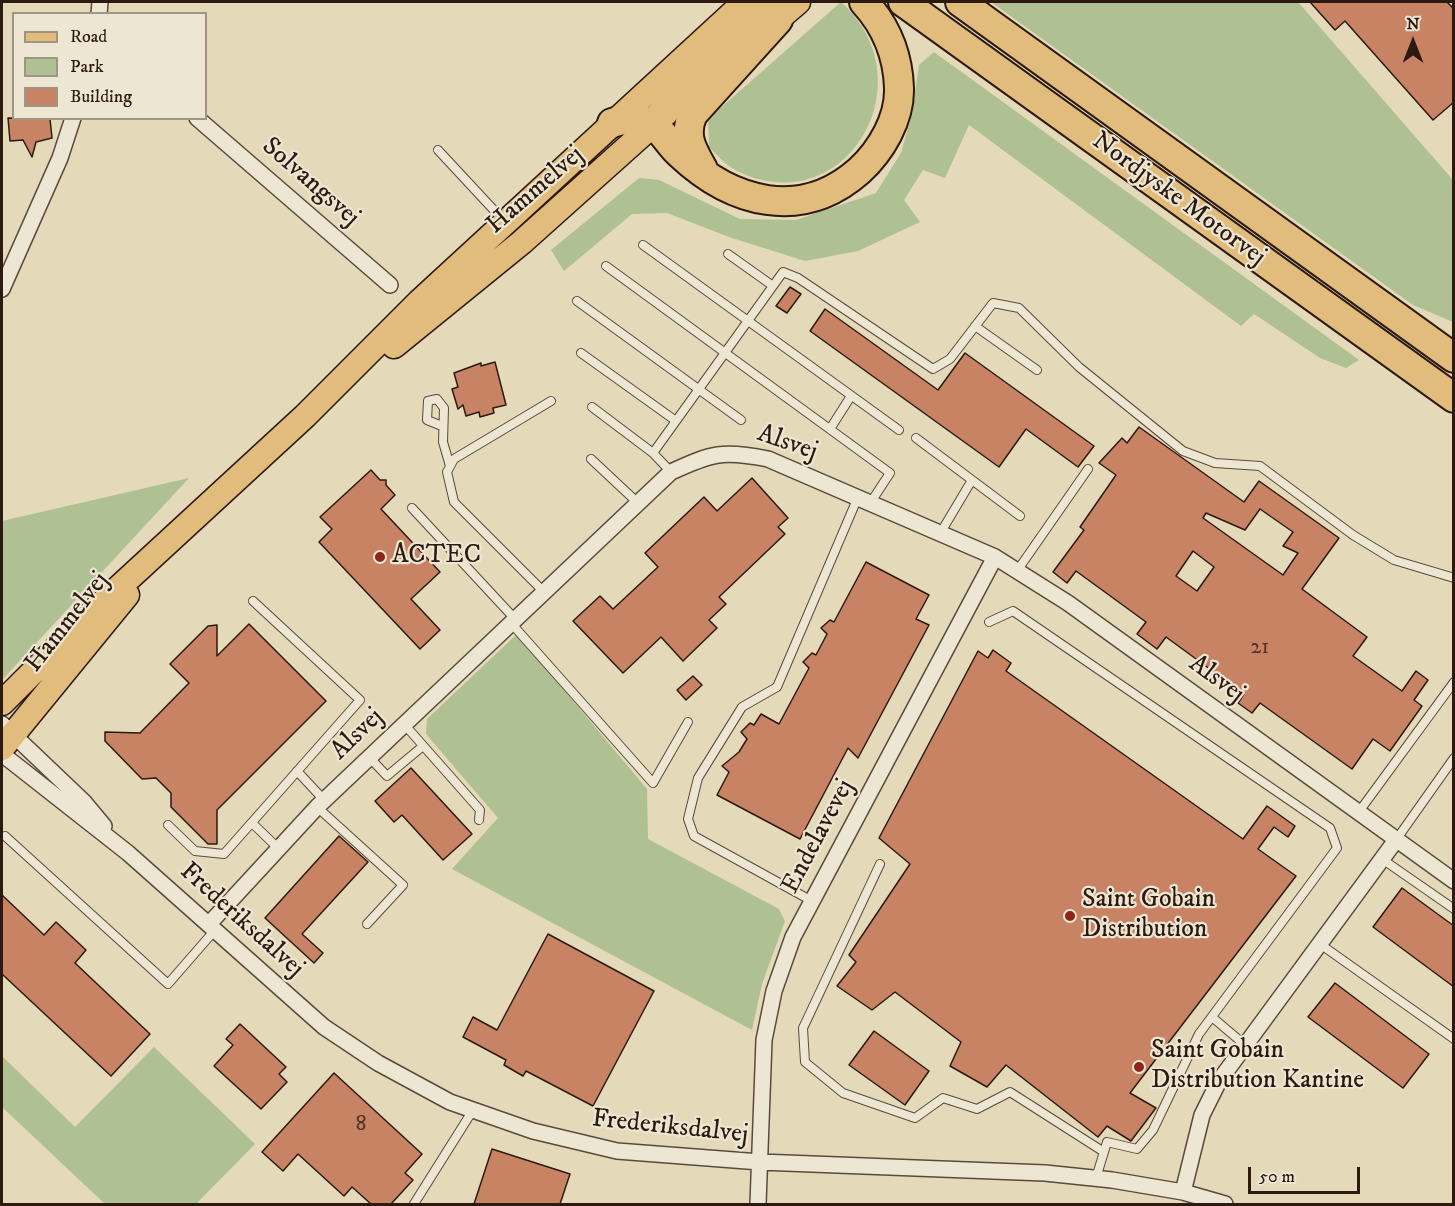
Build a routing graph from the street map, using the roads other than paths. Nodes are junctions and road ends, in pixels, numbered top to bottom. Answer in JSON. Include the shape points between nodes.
{"nodes":[{"id":1,"x":745,"y":2,"type":"edge"},
{"id":2,"x":903,"y":2,"type":"edge"},
{"id":3,"x":960,"y":2,"type":"edge"},
{"id":4,"x":867,"y":4,"type":"edge"},
{"id":5,"x":780,"y":8,"type":"edge"},
{"id":6,"x":72,"y":120,"type":"edge"},
{"id":7,"x":199,"y":120,"type":"edge"},
{"id":8,"x":612,"y":123,"type":"junction"},
{"id":9,"x":652,"y":124,"type":"junction"},
{"id":10,"x":438,"y":150,"type":"dead end"},
{"id":11,"x":708,"y":176,"type":"junction"},
{"id":12,"x":514,"y":232,"type":"junction"},
{"id":13,"x":643,"y":245,"type":"dead end"},
{"id":14,"x":728,"y":254,"type":"dead end"},
{"id":15,"x":606,"y":266,"type":"dead end"},
{"id":16,"x":390,"y":285,"type":"dead end"},
{"id":17,"x":773,"y":286,"type":"junction"},
{"id":18,"x":2,"y":289,"type":"edge"},
{"id":19,"x":578,"y":301,"type":"dead end"},
{"id":20,"x":747,"y":320,"type":"junction"},
{"id":21,"x":975,"y":326,"type":"junction"},
{"id":22,"x":724,"y":352,"type":"junction"},
{"id":23,"x":581,"y":353,"type":"dead end"},
{"id":24,"x":1454,"y":358,"type":"edge"},
{"id":25,"x":1037,"y":370,"type":"dead end"},
{"id":26,"x":698,"y":388,"type":"junction"},
{"id":27,"x":851,"y":396,"type":"junction"},
{"id":28,"x":1454,"y":398,"type":"edge"},
{"id":29,"x":551,"y":400,"type":"dead end"},
{"id":30,"x":592,"y":406,"type":"dead end"},
{"id":31,"x":676,"y":420,"type":"junction"},
{"id":32,"x":741,"y":420,"type":"dead end"},
{"id":33,"x":442,"y":426,"type":"dead end"},
{"id":34,"x":830,"y":429,"type":"junction"},
{"id":35,"x":899,"y":430,"type":"dead end"},
{"id":36,"x":916,"y":438,"type":"dead end"},
{"id":37,"x":653,"y":453,"type":"junction"},
{"id":38,"x":591,"y":459,"type":"dead end"},
{"id":39,"x":450,"y":466,"type":"junction"},
{"id":40,"x":1088,"y":470,"type":"dead end"},
{"id":41,"x":671,"y":472,"type":"junction"},
{"id":42,"x":972,"y":480,"type":"junction"},
{"id":43,"x":864,"y":500,"type":"junction"},
{"id":44,"x":638,"y":503,"type":"junction"},
{"id":45,"x":412,"y":508,"type":"dead end"},
{"id":46,"x":1020,"y":516,"type":"dead end"},
{"id":47,"x":941,"y":532,"type":"junction"},
{"id":48,"x":995,"y":557,"type":"junction"},
{"id":49,"x":152,"y":558,"type":"junction"},
{"id":50,"x":1017,"y":571,"type":"junction"},
{"id":51,"x":1454,"y":578,"type":"edge"},
{"id":52,"x":543,"y":592,"type":"junction"},
{"id":53,"x":253,"y":601,"type":"dead end"},
{"id":54,"x":513,"y":621,"type":"junction"},
{"id":55,"x":989,"y":622,"type":"dead end"},
{"id":56,"x":1454,"y":682,"type":"edge"},
{"id":57,"x":688,"y":722,"type":"dead end"},
{"id":58,"x":404,"y":724,"type":"junction"},
{"id":59,"x":3,"y":732,"type":"edge"},
{"id":60,"x":423,"y":746,"type":"junction"},
{"id":61,"x":369,"y":757,"type":"junction"},
{"id":62,"x":1454,"y":758,"type":"edge"},
{"id":63,"x":297,"y":771,"type":"junction"},
{"id":64,"x":321,"y":803,"type":"junction"},
{"id":65,"x":1358,"y":813,"type":"junction"},
{"id":66,"x":478,"y":820,"type":"dead end"},
{"id":67,"x":252,"y":823,"type":"junction"},
{"id":68,"x":168,"y":825,"type":"dead end"},
{"id":69,"x":5,"y":836,"type":"dead end"},
{"id":70,"x":1396,"y":840,"type":"junction"},
{"id":71,"x":278,"y":848,"type":"junction"},
{"id":72,"x":128,"y":853,"type":"junction"},
{"id":73,"x":1382,"y":859,"type":"junction"},
{"id":74,"x":880,"y":864,"type":"dead end"},
{"id":75,"x":1454,"y":881,"type":"edge"},
{"id":76,"x":812,"y":901,"type":"junction"},
{"id":77,"x":1454,"y":909,"type":"edge"},
{"id":78,"x":367,"y":924,"type":"dead end"},
{"id":79,"x":212,"y":927,"type":"junction"},
{"id":80,"x":1320,"y":944,"type":"junction"},
{"id":81,"x":1212,"y":1017,"type":"junction"},
{"id":82,"x":1454,"y":1039,"type":"edge"},
{"id":83,"x":1245,"y":1045,"type":"junction"},
{"id":84,"x":473,"y":1110,"type":"junction"},
{"id":85,"x":1104,"y":1152,"type":"junction"},
{"id":86,"x":760,"y":1162,"type":"junction"},
{"id":87,"x":1096,"y":1178,"type":"junction"},
{"id":88,"x":1183,"y":1192,"type":"junction"},
{"id":89,"x":414,"y":1204,"type":"edge"},
{"id":90,"x":758,"y":1204,"type":"edge"},
{"id":91,"x":1225,"y":1204,"type":"edge"}],
"edges":[{"from":1,"to":8,"type":"main road","name":"Hammelvej"},
{"from":2,"to":28,"type":"highway","name":"Nordjyske Motorvej"},
{"from":3,"to":24,"type":"highway","name":"Nordjyske Motorvej"},
{"from":4,"to":11,"type":"highway","via":[[888,36],[898,66],[899,92],[894,118],[869,163],[843,185],[808,199],[774,202],[745,196]]},
{"from":5,"to":9,"type":"highway"},
{"from":5,"to":11,"type":"highway","via":[[688,124],[691,147]]},
{"from":6,"to":18,"type":"street","via":[[60,158]]},
{"from":7,"to":16,"type":"street","name":"Solvangsvej"},
{"from":8,"to":9,"type":"highway","via":[[640,120]]},
{"from":8,"to":12,"type":"main road","name":"Hammelvej"},
{"from":9,"to":11,"type":"highway"},
{"from":9,"to":12,"type":"main road","name":"Hammelvej"},
{"from":10,"to":12,"type":"lane"},
{"from":12,"to":49,"type":"main road","name":"Hammelvej","via":[[305,416]]},
{"from":13,"to":20,"type":"lane"},
{"from":14,"to":17,"type":"lane"},
{"from":15,"to":22,"type":"lane"},
{"from":17,"to":20,"type":"lane"},
{"from":17,"to":21,"type":"lane","via":[[783,272],[798,278],[933,369],[950,359]]},
{"from":19,"to":26,"type":"lane"},
{"from":20,"to":22,"type":"lane"},
{"from":20,"to":27,"type":"lane"},
{"from":21,"to":25,"type":"lane"},
{"from":21,"to":51,"type":"lane","via":[[993,303],[1018,308],[1079,367],[1184,451],[1215,463],[1260,466],[1353,535],[1394,560]]},
{"from":22,"to":26,"type":"lane"},
{"from":22,"to":34,"type":"lane"},
{"from":23,"to":31,"type":"lane"},
{"from":26,"to":31,"type":"lane"},
{"from":26,"to":32,"type":"lane"},
{"from":27,"to":34,"type":"lane"},
{"from":27,"to":35,"type":"lane"},
{"from":29,"to":39,"type":"lane","via":[[454,459]]},
{"from":30,"to":37,"type":"lane"},
{"from":31,"to":37,"type":"lane"},
{"from":33,"to":39,"type":"lane","via":[[442,442]]},
{"from":34,"to":43,"type":"lane","via":[[890,473]]},
{"from":36,"to":42,"type":"lane"},
{"from":37,"to":41,"type":"lane"},
{"from":38,"to":44,"type":"lane"},
{"from":39,"to":52,"type":"lane","via":[[447,472],[454,502]]},
{"from":40,"to":50,"type":"lane"},
{"from":41,"to":43,"type":"street","name":"Alsvej","via":[[709,455],[736,453],[768,459]]},
{"from":41,"to":44,"type":"street","name":"Alsvej"},
{"from":42,"to":46,"type":"lane"},
{"from":42,"to":47,"type":"lane"},
{"from":43,"to":47,"type":"street","name":"Alsvej"},
{"from":43,"to":76,"type":"lane","via":[[777,687],[742,707],[698,778],[688,819],[694,836]]},
{"from":44,"to":52,"type":"street","name":"Alsvej"},
{"from":45,"to":54,"type":"lane"},
{"from":47,"to":48,"type":"street","name":"Alsvej"},
{"from":48,"to":50,"type":"street","name":"Alsvej"},
{"from":48,"to":76,"type":"street","name":"Endelavevej"},
{"from":49,"to":59,"type":"main road","name":"Hammelvej","via":[[120,606]]},
{"from":49,"to":59,"type":"main road","name":"Hammelvej","via":[[102,603]]},
{"from":50,"to":65,"type":"street","name":"Alsvej","via":[[1068,603]]},
{"from":52,"to":54,"type":"street","name":"Alsvej"},
{"from":53,"to":63,"type":"lane","via":[[360,700]]},
{"from":54,"to":57,"type":"lane","via":[[653,783]]},
{"from":54,"to":58,"type":"street","name":"Alsvej"},
{"from":55,"to":81,"type":"lane","via":[[1013,611],[1330,828],[1337,848]]},
{"from":56,"to":65,"type":"lane"},
{"from":58,"to":60,"type":"lane"},
{"from":58,"to":61,"type":"street","name":"Alsvej"},
{"from":59,"to":72,"type":"street","name":"Frederiksdalvej"},
{"from":59,"to":72,"type":"street","name":"Frederiksdalvej","via":[[84,802]]},
{"from":60,"to":61,"type":"lane","via":[[387,776]]},
{"from":60,"to":66,"type":"lane","via":[[480,810]]},
{"from":61,"to":64,"type":"street","name":"Alsvej"},
{"from":62,"to":70,"type":"lane"},
{"from":63,"to":64,"type":"lane"},
{"from":63,"to":67,"type":"lane"},
{"from":64,"to":71,"type":"street","name":"Alsvej"},
{"from":64,"to":78,"type":"lane","via":[[403,885]]},
{"from":65,"to":70,"type":"street","name":"Alsvej"},
{"from":67,"to":68,"type":"lane","via":[[224,854],[195,851]]},
{"from":67,"to":71,"type":"lane"},
{"from":69,"to":79,"type":"lane","via":[[168,984]]},
{"from":70,"to":73,"type":"street"},
{"from":70,"to":75,"type":"street","name":"Alsvej"},
{"from":71,"to":79,"type":"street","name":"Alsvej"},
{"from":72,"to":79,"type":"street","name":"Frederiksdalvej"},
{"from":73,"to":77,"type":"lane"},
{"from":73,"to":80,"type":"street"},
{"from":74,"to":85,"type":"lane","via":[[803,1028],[806,1062],[843,1093],[915,1118],[943,1098],[977,1109],[1010,1092]]},
{"from":76,"to":86,"type":"street","name":"Endelavevej","via":[[789,948],[766,1030]]},
{"from":79,"to":84,"type":"street","name":"Frederiksdalvej","via":[[324,1027],[378,1063],[450,1102]]},
{"from":80,"to":82,"type":"lane"},
{"from":80,"to":83,"type":"street"},
{"from":81,"to":83,"type":"lane"},
{"from":81,"to":85,"type":"lane","via":[[1199,1034],[1153,1130],[1137,1149],[1107,1142]]},
{"from":83,"to":88,"type":"street","via":[[1219,1081],[1202,1115]]},
{"from":84,"to":86,"type":"street","name":"Frederiksdalvej","via":[[533,1131],[617,1151]]},
{"from":84,"to":89,"type":"lane"},
{"from":85,"to":87,"type":"lane"},
{"from":86,"to":87,"type":"street","name":"Frederiksdalvej"},
{"from":86,"to":90,"type":"street","name":"Endelavevej"},
{"from":87,"to":88,"type":"street","name":"Frederiksdalvej"},
{"from":88,"to":91,"type":"street","name":"Frederiksdalvej"}]}
